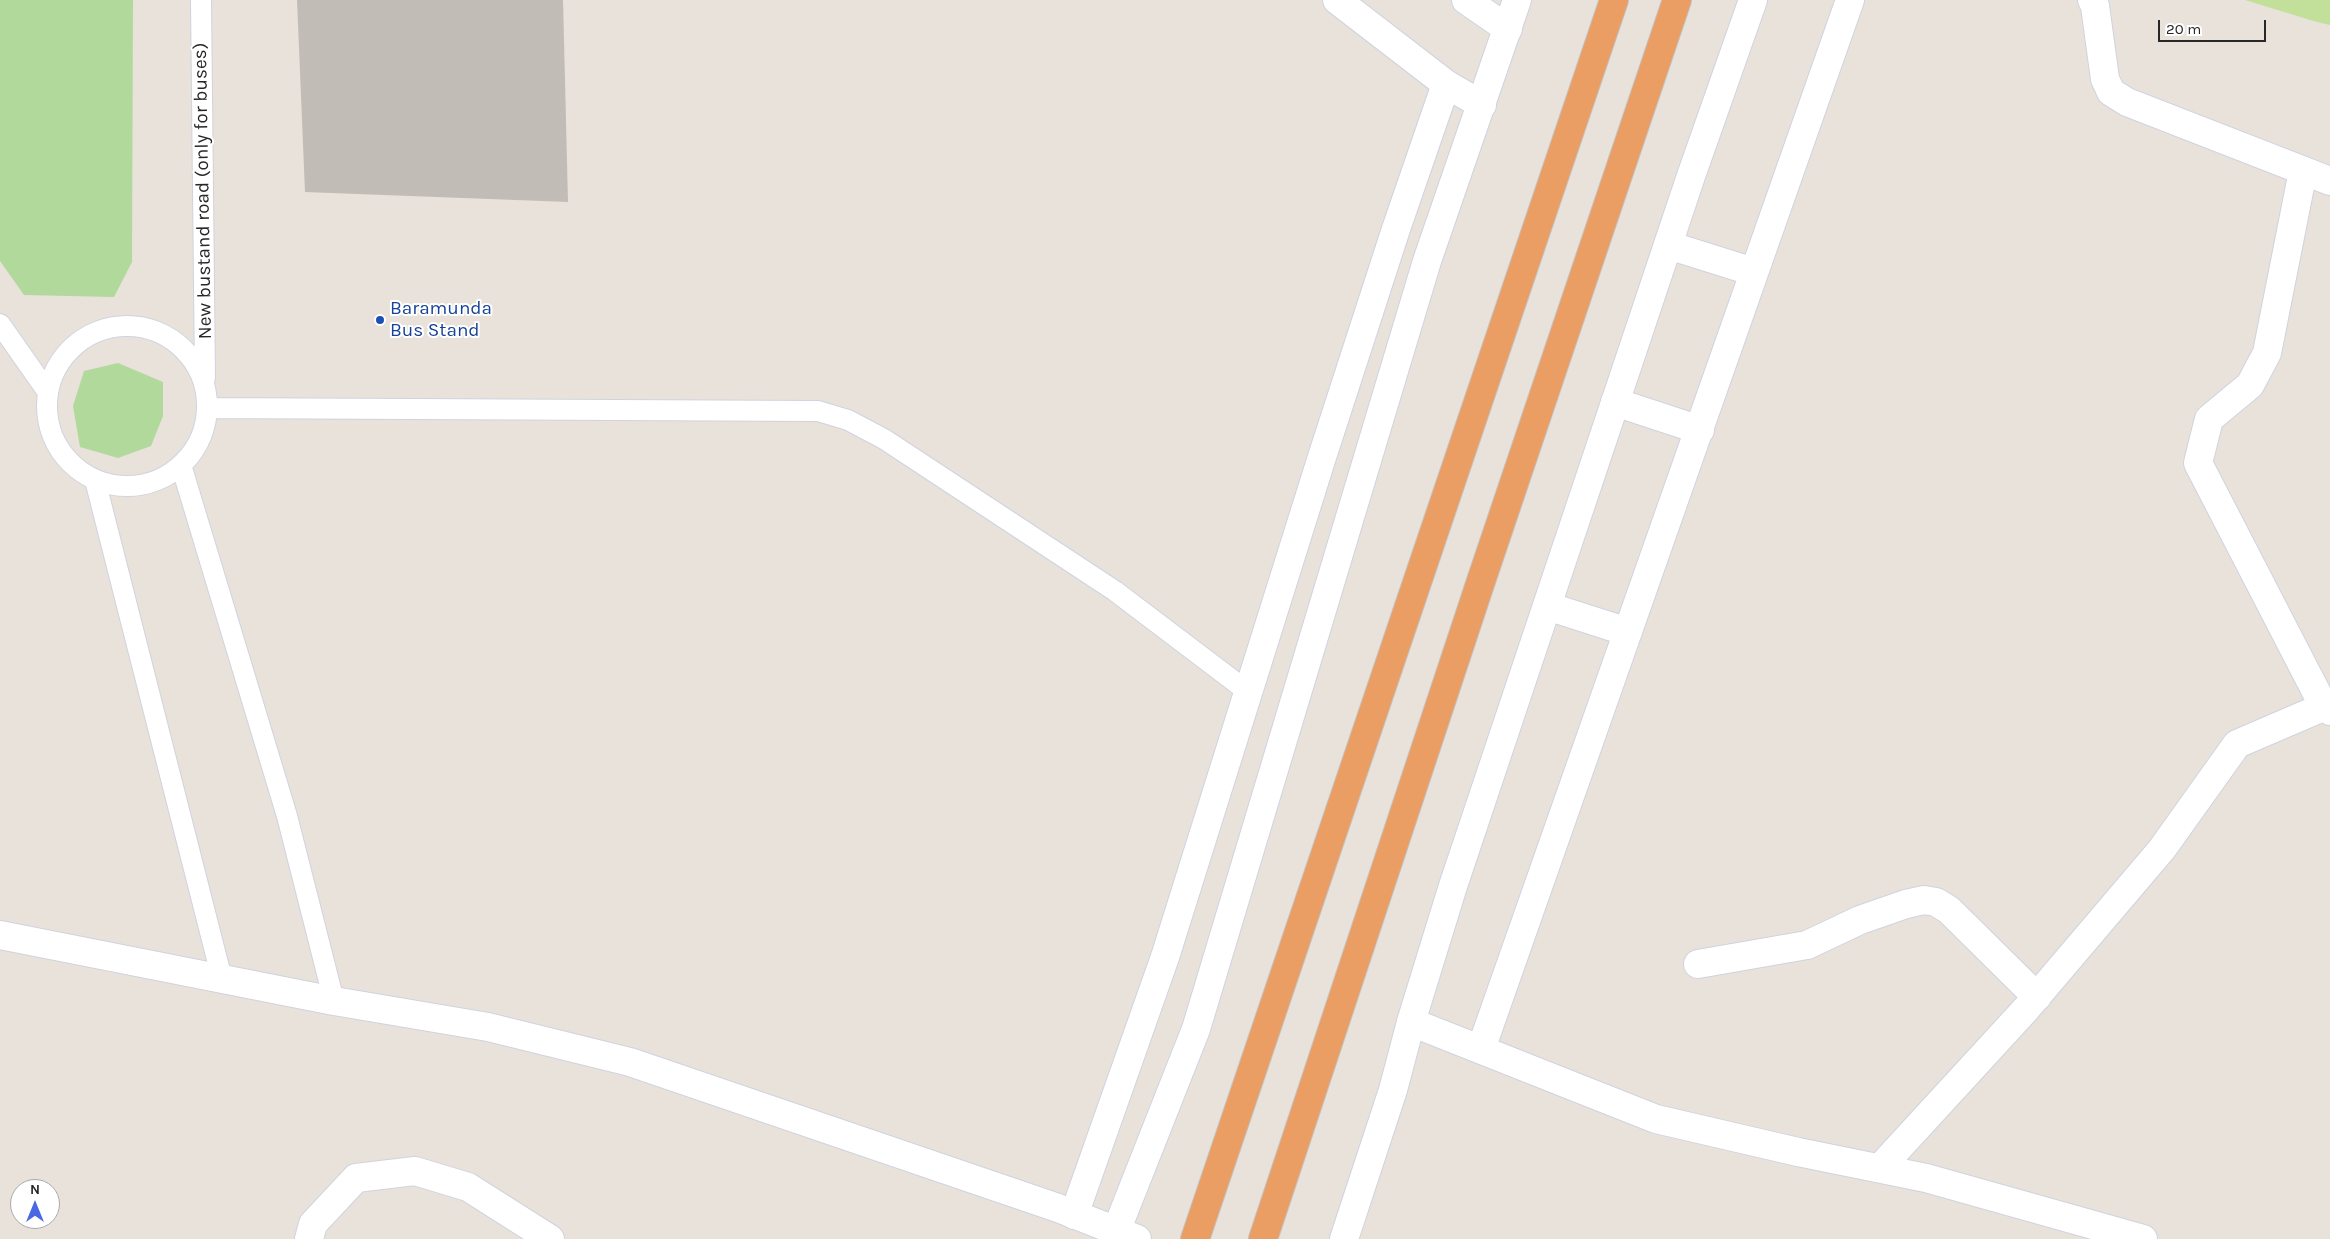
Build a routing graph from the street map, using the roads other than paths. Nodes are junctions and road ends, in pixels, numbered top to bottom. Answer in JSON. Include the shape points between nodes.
{"nodes":[{"id":1,"x":201,"y":0,"type":"edge"},
{"id":2,"x":1337,"y":0,"type":"edge"},
{"id":3,"x":1466,"y":0,"type":"edge"},
{"id":4,"x":1517,"y":0,"type":"edge"},
{"id":5,"x":1614,"y":0,"type":"edge"},
{"id":6,"x":1677,"y":0,"type":"edge"},
{"id":7,"x":1753,"y":0,"type":"edge"},
{"id":8,"x":1850,"y":0,"type":"edge"},
{"id":9,"x":2092,"y":0,"type":"edge"},
{"id":10,"x":1508,"y":29,"type":"junction"},
{"id":11,"x":1446,"y":84,"type":"junction"},
{"id":12,"x":1482,"y":105,"type":"junction"},
{"id":13,"x":2303,"y":171,"type":"junction"},
{"id":14,"x":2330,"y":181,"type":"edge"},
{"id":15,"x":1668,"y":245,"type":"junction"},
{"id":16,"x":1754,"y":272,"type":"junction"},
{"id":17,"x":0,"y":324,"type":"edge"},
{"id":18,"x":205,"y":382,"type":"junction"},
{"id":19,"x":47,"y":391,"type":"junction"},
{"id":20,"x":1615,"y":402,"type":"junction"},
{"id":21,"x":208,"y":408,"type":"junction"},
{"id":22,"x":1700,"y":430,"type":"junction"},
{"id":23,"x":181,"y":465,"type":"junction"},
{"id":24,"x":95,"y":480,"type":"junction"},
{"id":25,"x":1547,"y":606,"type":"junction"},
{"id":26,"x":1628,"y":632,"type":"junction"},
{"id":27,"x":1247,"y":691,"type":"junction"},
{"id":28,"x":2328,"y":707,"type":"edge"},
{"id":29,"x":0,"y":936,"type":"edge"},
{"id":30,"x":1698,"y":964,"type":"dead end"},
{"id":31,"x":222,"y":979,"type":"junction"},
{"id":32,"x":2037,"y":997,"type":"junction"},
{"id":33,"x":334,"y":1001,"type":"junction"},
{"id":34,"x":1411,"y":1022,"type":"junction"},
{"id":35,"x":1481,"y":1049,"type":"junction"},
{"id":36,"x":1880,"y":1168,"type":"junction"},
{"id":37,"x":1074,"y":1215,"type":"junction"},
{"id":38,"x":1122,"y":1236,"type":"edge"},
{"id":39,"x":309,"y":1239,"type":"edge"},
{"id":40,"x":550,"y":1239,"type":"edge"},
{"id":41,"x":1194,"y":1239,"type":"edge"},
{"id":42,"x":1263,"y":1239,"type":"edge"},
{"id":43,"x":1344,"y":1239,"type":"edge"},
{"id":44,"x":2143,"y":1239,"type":"edge"}],
"edges":[{"from":1,"to":18,"type":"lane","name":"New bustand road (only for buses)"},
{"from":2,"to":11,"type":"street"},
{"from":3,"to":10,"type":"street"},
{"from":4,"to":10,"type":"street"},
{"from":5,"to":41,"type":"highway"},
{"from":6,"to":42,"type":"highway"},
{"from":7,"to":15,"type":"street"},
{"from":8,"to":16,"type":"street"},
{"from":9,"to":13,"type":"street","via":[[2105,79],[2112,92],[2127,102]]},
{"from":10,"to":12,"type":"street"},
{"from":11,"to":12,"type":"street"},
{"from":11,"to":27,"type":"street"},
{"from":12,"to":38,"type":"street","via":[[1427,261],[1196,1029]]},
{"from":13,"to":14,"type":"street"},
{"from":13,"to":28,"type":"street","via":[[2267,353],[2250,385],[2209,419],[2198,463]]},
{"from":15,"to":16,"type":"street"},
{"from":15,"to":20,"type":"street"},
{"from":16,"to":22,"type":"street"},
{"from":17,"to":19,"type":"lane"},
{"from":18,"to":19,"type":"lane","via":[[193,359],[174,340],[151,329],[124,325],[97,331],[74,345],[57,366]]},
{"from":18,"to":21,"type":"lane"},
{"from":19,"to":24,"type":"lane","via":[[47,418],[56,444],[72,465]]},
{"from":20,"to":22,"type":"street"},
{"from":20,"to":25,"type":"street"},
{"from":21,"to":23,"type":"lane","via":[[204,434],[191,456]]},
{"from":21,"to":27,"type":"lane","via":[[818,411],[848,420],[901,450],[1114,590]]},
{"from":22,"to":26,"type":"street"},
{"from":23,"to":24,"type":"lane","via":[[171,474],[147,484],[121,486]]},
{"from":23,"to":33,"type":"lane","via":[[288,816]]},
{"from":24,"to":31,"type":"lane"},
{"from":25,"to":26,"type":"street"},
{"from":25,"to":34,"type":"street"},
{"from":26,"to":35,"type":"street"},
{"from":27,"to":37,"type":"street","via":[[1165,957]]},
{"from":28,"to":32,"type":"street","via":[[2238,744],[2162,849]]},
{"from":29,"to":31,"type":"street"},
{"from":30,"to":32,"type":"street","via":[[1806,945],[1860,920],[1924,900],[1936,902],[1949,910]]},
{"from":31,"to":33,"type":"street"},
{"from":32,"to":36,"type":"street"},
{"from":33,"to":37,"type":"street","via":[[488,1027],[630,1062]]},
{"from":34,"to":35,"type":"street"},
{"from":34,"to":43,"type":"street","via":[[1393,1090]]},
{"from":35,"to":36,"type":"street","via":[[1656,1119]]},
{"from":36,"to":44,"type":"street"},
{"from":37,"to":38,"type":"street"},
{"from":39,"to":40,"type":"street","via":[[313,1224],[356,1178],[415,1171],[468,1187]]}]}
